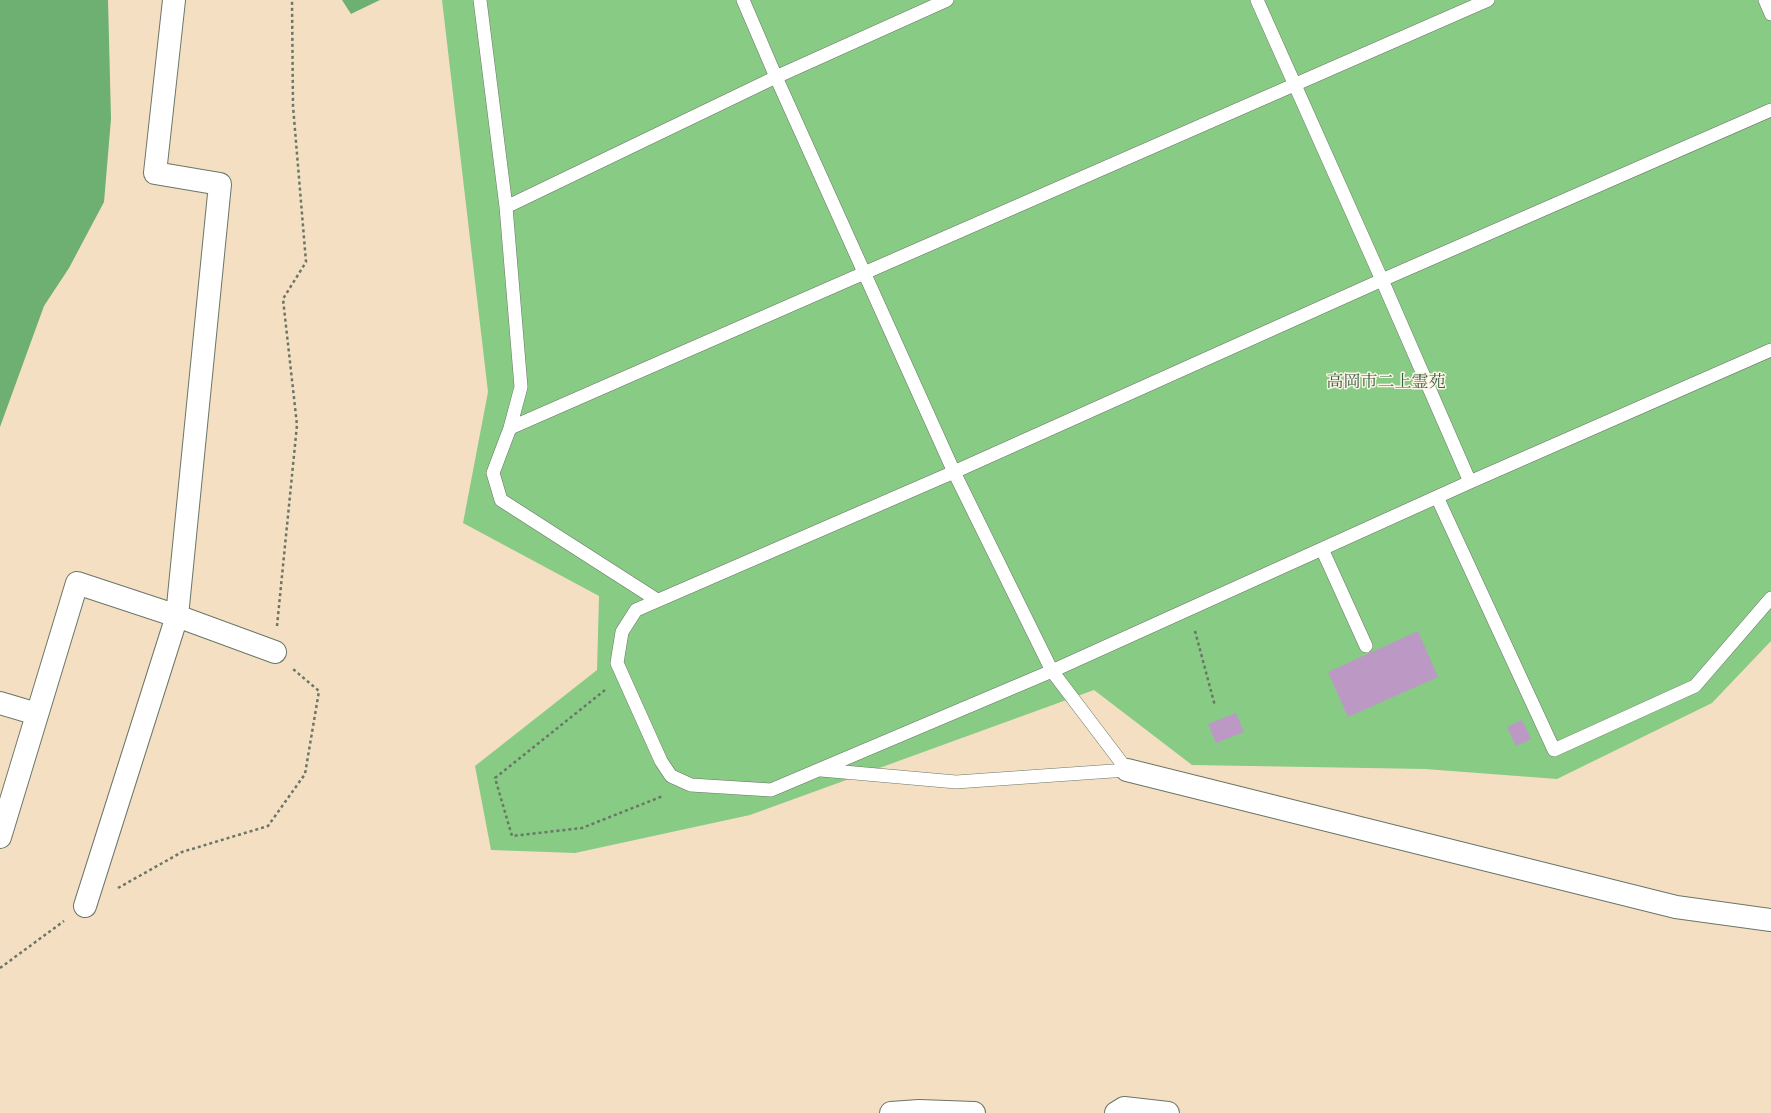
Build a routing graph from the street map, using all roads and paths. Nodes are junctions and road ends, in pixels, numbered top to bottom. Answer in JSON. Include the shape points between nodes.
{"nodes":[{"id":1,"x":174,"y":0,"type":"edge"},
{"id":2,"x":292,"y":0,"type":"edge"},
{"id":3,"x":480,"y":0,"type":"edge"},
{"id":4,"x":742,"y":0,"type":"edge"},
{"id":5,"x":947,"y":0,"type":"edge"},
{"id":6,"x":1257,"y":0,"type":"edge"},
{"id":7,"x":1488,"y":0,"type":"edge"},
{"id":8,"x":776,"y":77,"type":"junction"},
{"id":9,"x":1294,"y":85,"type":"junction"},
{"id":10,"x":1771,"y":110,"type":"edge"},
{"id":11,"x":506,"y":207,"type":"junction"},
{"id":12,"x":865,"y":272,"type":"junction"},
{"id":13,"x":1382,"y":280,"type":"junction"},
{"id":14,"x":1771,"y":350,"type":"edge"},
{"id":15,"x":510,"y":428,"type":"junction"},
{"id":16,"x":954,"y":472,"type":"junction"},
{"id":17,"x":1470,"y":482,"type":"junction"},
{"id":18,"x":1437,"y":497,"type":"junction"},
{"id":19,"x":1322,"y":549,"type":"junction"},
{"id":20,"x":1771,"y":598,"type":"edge"},
{"id":21,"x":657,"y":600,"type":"junction"},
{"id":22,"x":1189,"y":609,"type":"junction"},
{"id":23,"x":177,"y":616,"type":"junction"},
{"id":24,"x":1366,"y":646,"type":"dead end"},
{"id":25,"x":275,"y":652,"type":"junction"},
{"id":26,"x":1052,"y":671,"type":"junction"},
{"id":27,"x":623,"y":676,"type":"junction"},
{"id":28,"x":0,"y":703,"type":"edge"},
{"id":29,"x":1215,"y":706,"type":"dead end"},
{"id":30,"x":37,"y":714,"type":"junction"},
{"id":31,"x":819,"y":769,"type":"junction"},
{"id":32,"x":1127,"y":770,"type":"junction"},
{"id":33,"x":9,"y":776,"type":"edge"},
{"id":34,"x":691,"y":785,"type":"junction"},
{"id":35,"x":0,"y":837,"type":"edge"},
{"id":36,"x":85,"y":906,"type":"junction"},
{"id":37,"x":1771,"y":920,"type":"edge"},
{"id":38,"x":0,"y":968,"type":"edge"},
{"id":39,"x":891,"y":1113,"type":"edge"},
{"id":40,"x":974,"y":1113,"type":"edge"},
{"id":41,"x":1116,"y":1113,"type":"edge"},
{"id":42,"x":1168,"y":1113,"type":"edge"}],
"edges":[{"from":1,"to":23,"type":"street","via":[[155,173],[220,184]]},
{"from":2,"to":25,"type":"path","via":[[293,106],[306,262],[283,300],[297,425]]},
{"from":3,"to":11,"type":"lane"},
{"from":4,"to":8,"type":"lane"},
{"from":5,"to":8,"type":"lane"},
{"from":6,"to":9,"type":"lane"},
{"from":7,"to":9,"type":"lane"},
{"from":8,"to":11,"type":"lane"},
{"from":8,"to":12,"type":"lane"},
{"from":9,"to":12,"type":"lane"},
{"from":9,"to":13,"type":"lane"},
{"from":10,"to":13,"type":"lane"},
{"from":11,"to":15,"type":"lane","via":[[521,387]]},
{"from":12,"to":15,"type":"lane"},
{"from":12,"to":16,"type":"lane"},
{"from":13,"to":16,"type":"lane"},
{"from":13,"to":17,"type":"lane"},
{"from":14,"to":17,"type":"lane"},
{"from":15,"to":21,"type":"lane","via":[[493,473],[501,500]]},
{"from":16,"to":21,"type":"lane"},
{"from":16,"to":26,"type":"lane"},
{"from":17,"to":18,"type":"lane"},
{"from":18,"to":19,"type":"lane"},
{"from":18,"to":20,"type":"lane","via":[[1554,750],[1695,686]]},
{"from":19,"to":22,"type":"lane"},
{"from":19,"to":24,"type":"lane"},
{"from":21,"to":27,"type":"lane","via":[[636,610],[622,632],[617,663]]},
{"from":22,"to":26,"type":"lane"},
{"from":22,"to":29,"type":"path"},
{"from":23,"to":25,"type":"street"},
{"from":23,"to":30,"type":"street","via":[[77,583]]},
{"from":23,"to":36,"type":"street"},
{"from":25,"to":36,"type":"path","via":[[319,691],[305,774],[268,826],[182,852]]},
{"from":26,"to":31,"type":"lane"},
{"from":26,"to":32,"type":"lane"},
{"from":27,"to":34,"type":"lane","via":[[661,761],[671,776]]},
{"from":27,"to":34,"type":"path","via":[[495,778],[512,836],[582,828]]},
{"from":28,"to":30,"type":"street"},
{"from":30,"to":33,"type":"street"},
{"from":31,"to":32,"type":"lane","via":[[956,782]]},
{"from":31,"to":34,"type":"lane","via":[[772,790]]},
{"from":32,"to":37,"type":"street","via":[[1676,907]]},
{"from":33,"to":35,"type":"street"},
{"from":36,"to":38,"type":"path"},
{"from":39,"to":40,"type":"street"},
{"from":41,"to":42,"type":"street","via":[[1124,1108]]}]}
